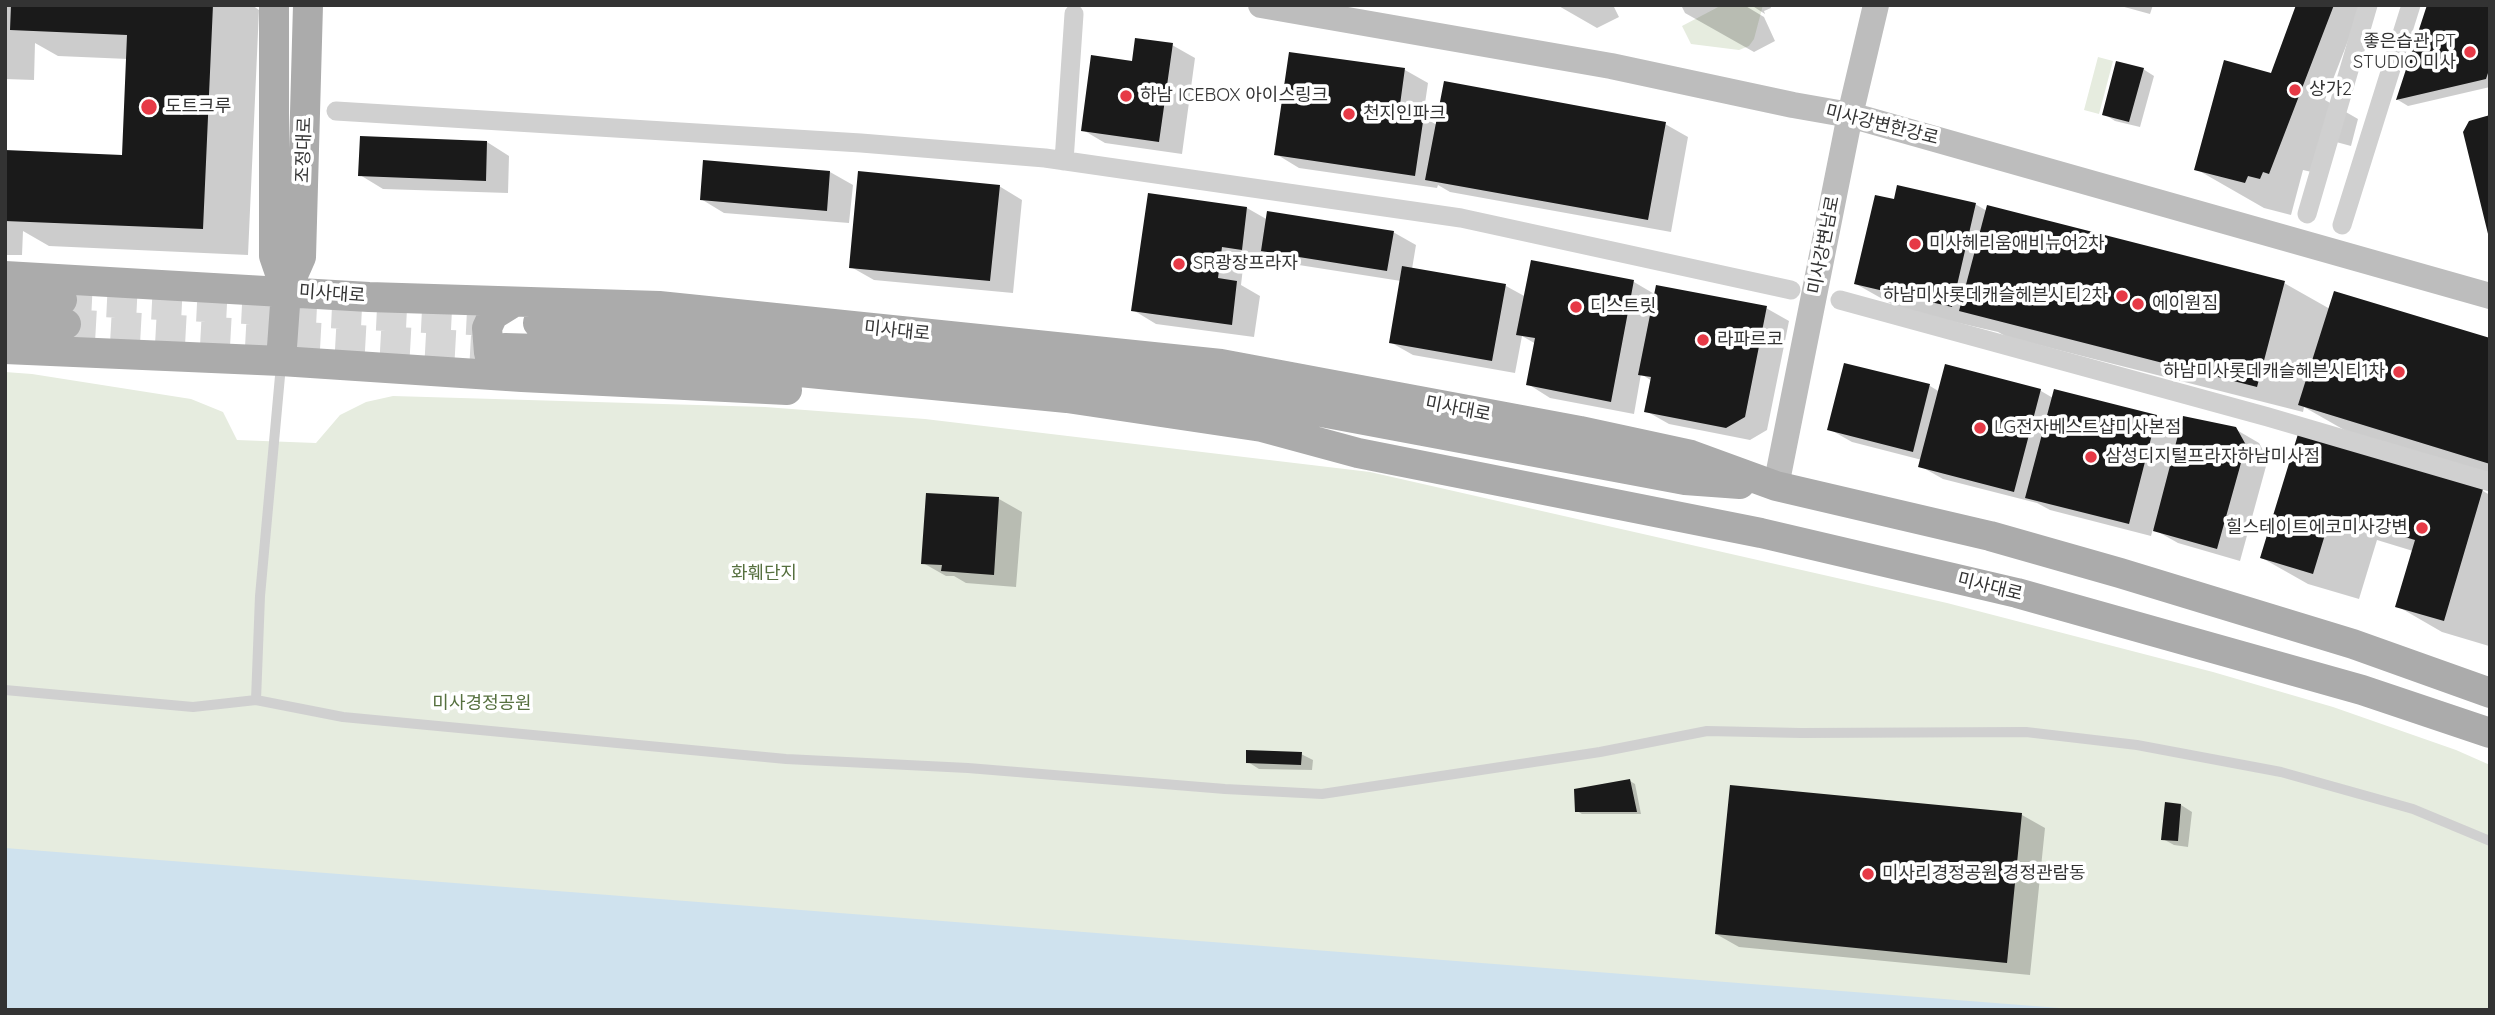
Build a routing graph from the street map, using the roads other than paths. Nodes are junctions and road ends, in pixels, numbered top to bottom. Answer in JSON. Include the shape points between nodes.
{"nodes":[{"id":1,"x":274,"y":5,"type":"edge"},
{"id":2,"x":308,"y":5,"type":"edge"},
{"id":3,"x":1261,"y":5,"type":"edge"},
{"id":4,"x":1876,"y":5,"type":"edge"},
{"id":5,"x":2368,"y":5,"type":"edge"},
{"id":6,"x":2411,"y":5,"type":"edge"},
{"id":7,"x":1073,"y":14,"type":"dead end"},
{"id":8,"x":336,"y":111,"type":"dead end"},
{"id":9,"x":1850,"y":115,"type":"junction"},
{"id":10,"x":1064,"y":161,"type":"junction"},
{"id":11,"x":2307,"y":214,"type":"dead end"},
{"id":12,"x":2342,"y":225,"type":"dead end"},
{"id":13,"x":5,"y":276,"type":"edge"},
{"id":14,"x":1791,"y":290,"type":"dead end"},
{"id":15,"x":286,"y":291,"type":"junction"},
{"id":16,"x":2490,"y":296,"type":"edge"},
{"id":17,"x":5,"y":298,"type":"edge"},
{"id":18,"x":1840,"y":300,"type":"dead end"},
{"id":19,"x":5,"y":322,"type":"edge"},
{"id":20,"x":510,"y":324,"type":"junction"},
{"id":21,"x":5,"y":349,"type":"edge"},
{"id":22,"x":281,"y":361,"type":"junction"},
{"id":23,"x":522,"y":377,"type":"junction"},
{"id":24,"x":1358,"y":453,"type":"junction"},
{"id":25,"x":2490,"y":482,"type":"edge"},
{"id":26,"x":1776,"y":486,"type":"junction"},
{"id":27,"x":5,"y":690,"type":"edge"},
{"id":28,"x":2490,"y":693,"type":"edge"},
{"id":29,"x":256,"y":700,"type":"junction"},
{"id":30,"x":2485,"y":732,"type":"edge"},
{"id":31,"x":2490,"y":841,"type":"edge"}],
"edges":[{"from":1,"to":15,"type":"main road","name":"조정대로","via":[[274,256]]},
{"from":2,"to":15,"type":"main road","name":"조정대로","via":[[301,257]]},
{"from":3,"to":9,"type":"street","name":"미사강변한강로","via":[[1611,66]]},
{"from":4,"to":9,"type":"street","name":"미사강변남로"},
{"from":5,"to":11,"type":"street"},
{"from":6,"to":12,"type":"street"},
{"from":7,"to":10,"type":"street"},
{"from":8,"to":10,"type":"street","via":[[861,143]]},
{"from":9,"to":16,"type":"street","name":"미사강변한강로"},
{"from":9,"to":26,"type":"street","name":"미사강변남로"},
{"from":10,"to":14,"type":"street","via":[[1461,218]]},
{"from":13,"to":15,"type":"main road","name":"미사대로"},
{"from":15,"to":20,"type":"main road","name":"미사대로","via":[[357,297]]},
{"from":15,"to":22,"type":"main road","name":"조정대로"},
{"from":17,"to":19,"type":"main road","via":[[64,312]]},
{"from":18,"to":25,"type":"street"},
{"from":20,"to":23,"type":"main road","via":[[493,315],[486,328],[489,353],[500,366]]},
{"from":20,"to":24,"type":"main road","name":"미사대로","via":[[573,350],[1068,398],[1262,427]]},
{"from":20,"to":26,"type":"main road","name":"미사대로","via":[[659,306],[1222,364],[1691,455]]},
{"from":21,"to":22,"type":"main road","name":"미사대로"},
{"from":22,"to":23,"type":"main road","name":"미사대로"},
{"from":22,"to":29,"type":"lane","via":[[260,596]]},
{"from":23,"to":24,"type":"main road","name":"미사대로","via":[[808,391]]},
{"from":24,"to":30,"type":"main road","name":"미사대로","via":[[1762,533],[2017,593],[2362,690]]},
{"from":26,"to":28,"type":"main road","name":"미사대로","via":[[1990,536],[2120,573],[2353,644]]},
{"from":27,"to":29,"type":"lane","via":[[192,707]]},
{"from":29,"to":31,"type":"lane","via":[[344,717],[786,759],[1322,794],[1707,731],[2026,733],[2137,745],[2281,772],[2413,809]]}]}
